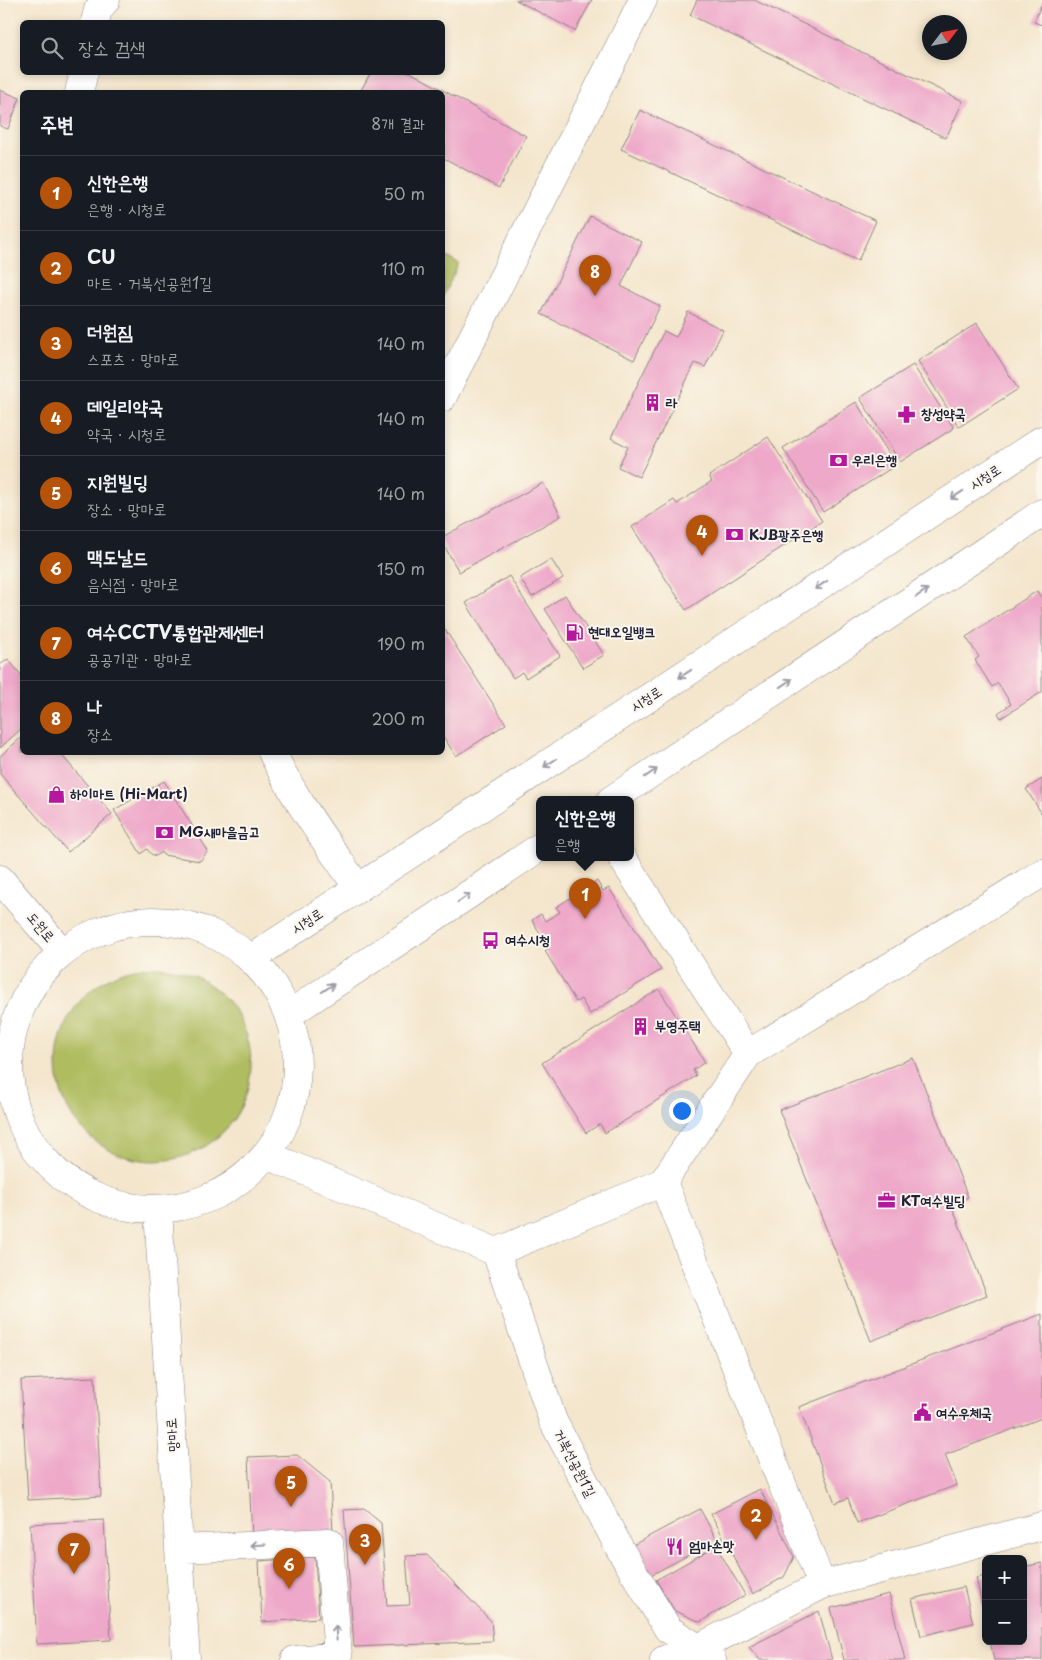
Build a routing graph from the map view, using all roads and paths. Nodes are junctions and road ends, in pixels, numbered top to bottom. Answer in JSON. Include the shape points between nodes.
{"nodes":[{"id":1,"x":643,"y":0,"type":"edge"},
{"id":2,"x":83,"y":75,"type":"edge"},
{"id":3,"x":80,"y":90,"type":"edge"},
{"id":4,"x":445,"y":392,"type":"edge"},
{"id":5,"x":1042,"y":440,"type":"edge"},
{"id":6,"x":1042,"y":513,"type":"edge"},
{"id":7,"x":274,"y":755,"type":"edge"},
{"id":8,"x":617,"y":796,"type":"edge"},
{"id":9,"x":536,"y":850,"type":"edge"},
{"id":10,"x":624,"y":861,"type":"edge"},
{"id":11,"x":1042,"y":874,"type":"edge"},
{"id":12,"x":0,"y":879,"type":"edge"},
{"id":13,"x":358,"y":888,"type":"junction"},
{"id":14,"x":62,"y":952,"type":"junction"},
{"id":15,"x":250,"y":959,"type":"junction"},
{"id":16,"x":288,"y":1015,"type":"junction"},
{"id":17,"x":748,"y":1054,"type":"junction"},
{"id":18,"x":267,"y":1155,"type":"junction"},
{"id":19,"x":663,"y":1182,"type":"junction"},
{"id":20,"x":158,"y":1210,"type":"junction"},
{"id":21,"x":496,"y":1252,"type":"junction"},
{"id":22,"x":1042,"y":1526,"type":"edge"},
{"id":23,"x":180,"y":1549,"type":"junction"},
{"id":24,"x":822,"y":1585,"type":"junction"},
{"id":25,"x":705,"y":1654,"type":"edge"},
{"id":26,"x":186,"y":1660,"type":"edge"},
{"id":27,"x":295,"y":1660,"type":"edge"},
{"id":28,"x":664,"y":1660,"type":"edge"}],
"edges":[{"from":1,"to":4,"type":"street"},
{"from":2,"to":3,"type":"street"},
{"from":5,"to":13,"type":"street","name":"시청로","one_way":true},
{"from":8,"to":6,"type":"street","one_way":true},
{"from":7,"to":13,"type":"street","via":[[303,807]]},
{"from":16,"to":9,"type":"street","one_way":true},
{"from":10,"to":17,"type":"street"},
{"from":11,"to":17,"type":"street"},
{"from":12,"to":14,"type":"street","name":"도원로"},
{"from":13,"to":15,"type":"street","name":"시청로"},
{"from":14,"to":15,"type":"street","via":[[99,931],[123,923],[157,920],[191,926],[222,939]]},
{"from":14,"to":20,"type":"street","via":[[32,986],[19,1010],[9,1045],[9,1081],[17,1116],[34,1149],[68,1183],[111,1204]]},
{"from":15,"to":16,"type":"street","via":[[272,985]]},
{"from":16,"to":18,"type":"street","via":[[296,1051],[296,1088],[285,1123]]},
{"from":17,"to":19,"type":"street"},
{"from":18,"to":20,"type":"street","via":[[241,1180],[216,1196],[188,1206]]},
{"from":18,"to":21,"type":"street"},
{"from":19,"to":21,"type":"street"},
{"from":19,"to":24,"type":"street"},
{"from":20,"to":23,"type":"street","name":"망마로"},
{"from":21,"to":25,"type":"street","name":"거북선공원1길","via":[[553,1421],[621,1551],[668,1629]]},
{"from":22,"to":24,"type":"street"},
{"from":23,"to":26,"type":"street","name":"망마로"},
{"from":27,"to":23,"type":"street","one_way":true,"via":[[338,1656],[328,1542]]},
{"from":24,"to":25,"type":"street"},
{"from":25,"to":28,"type":"street"}]}
